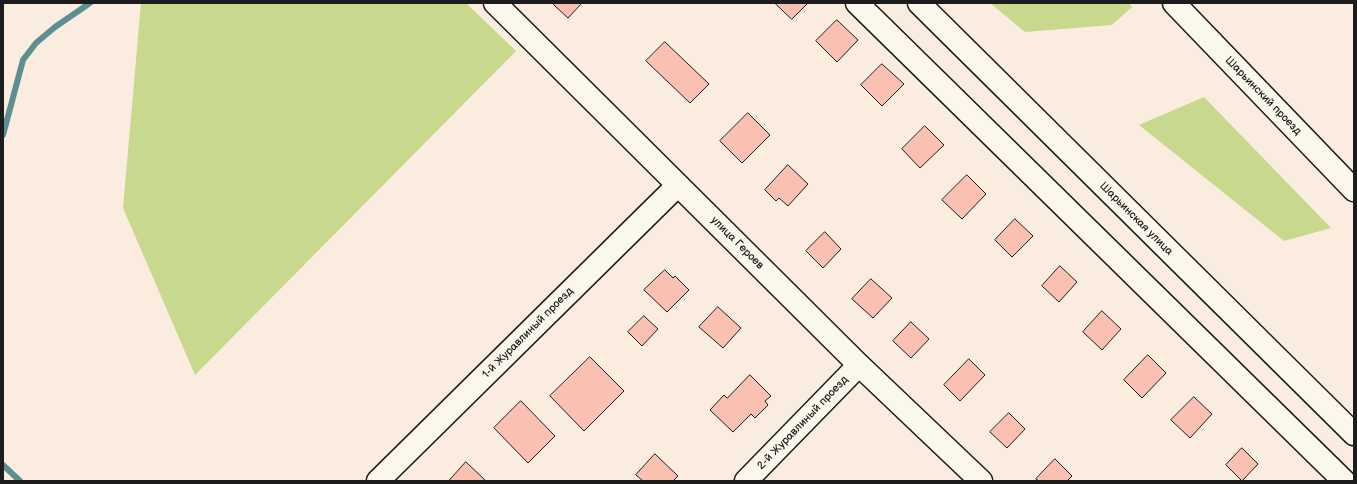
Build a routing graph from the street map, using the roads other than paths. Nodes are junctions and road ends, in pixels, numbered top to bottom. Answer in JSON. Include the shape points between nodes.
{"nodes":[{"id":1,"x":495,"y":3,"type":"edge"},
{"id":2,"x":858,"y":3,"type":"edge"},
{"id":3,"x":919,"y":3,"type":"edge"},
{"id":4,"x":1174,"y":3,"type":"edge"},
{"id":5,"x":678,"y":185,"type":"junction"},
{"id":6,"x":1353,"y":190,"type":"edge"},
{"id":7,"x":860,"y":365,"type":"junction"},
{"id":8,"x":1354,"y":434,"type":"edge"},
{"id":9,"x":378,"y":481,"type":"edge"},
{"id":10,"x":746,"y":481,"type":"edge"},
{"id":11,"x":981,"y":481,"type":"edge"},
{"id":12,"x":1344,"y":481,"type":"edge"}],
"edges":[{"from":1,"to":5,"type":"street","name":"улица Героев"},
{"from":2,"to":12,"type":"street"},
{"from":3,"to":8,"type":"street","name":"Шарьинская улица"},
{"from":4,"to":6,"type":"street","name":"Шарьинский проезд"},
{"from":5,"to":7,"type":"street","name":"улица Героев"},
{"from":5,"to":9,"type":"street","name":"1-й Журавлиный проезд"},
{"from":7,"to":10,"type":"street","name":"2-й Журавлиный проезд"},
{"from":7,"to":11,"type":"street","name":"улица Героев"}]}
